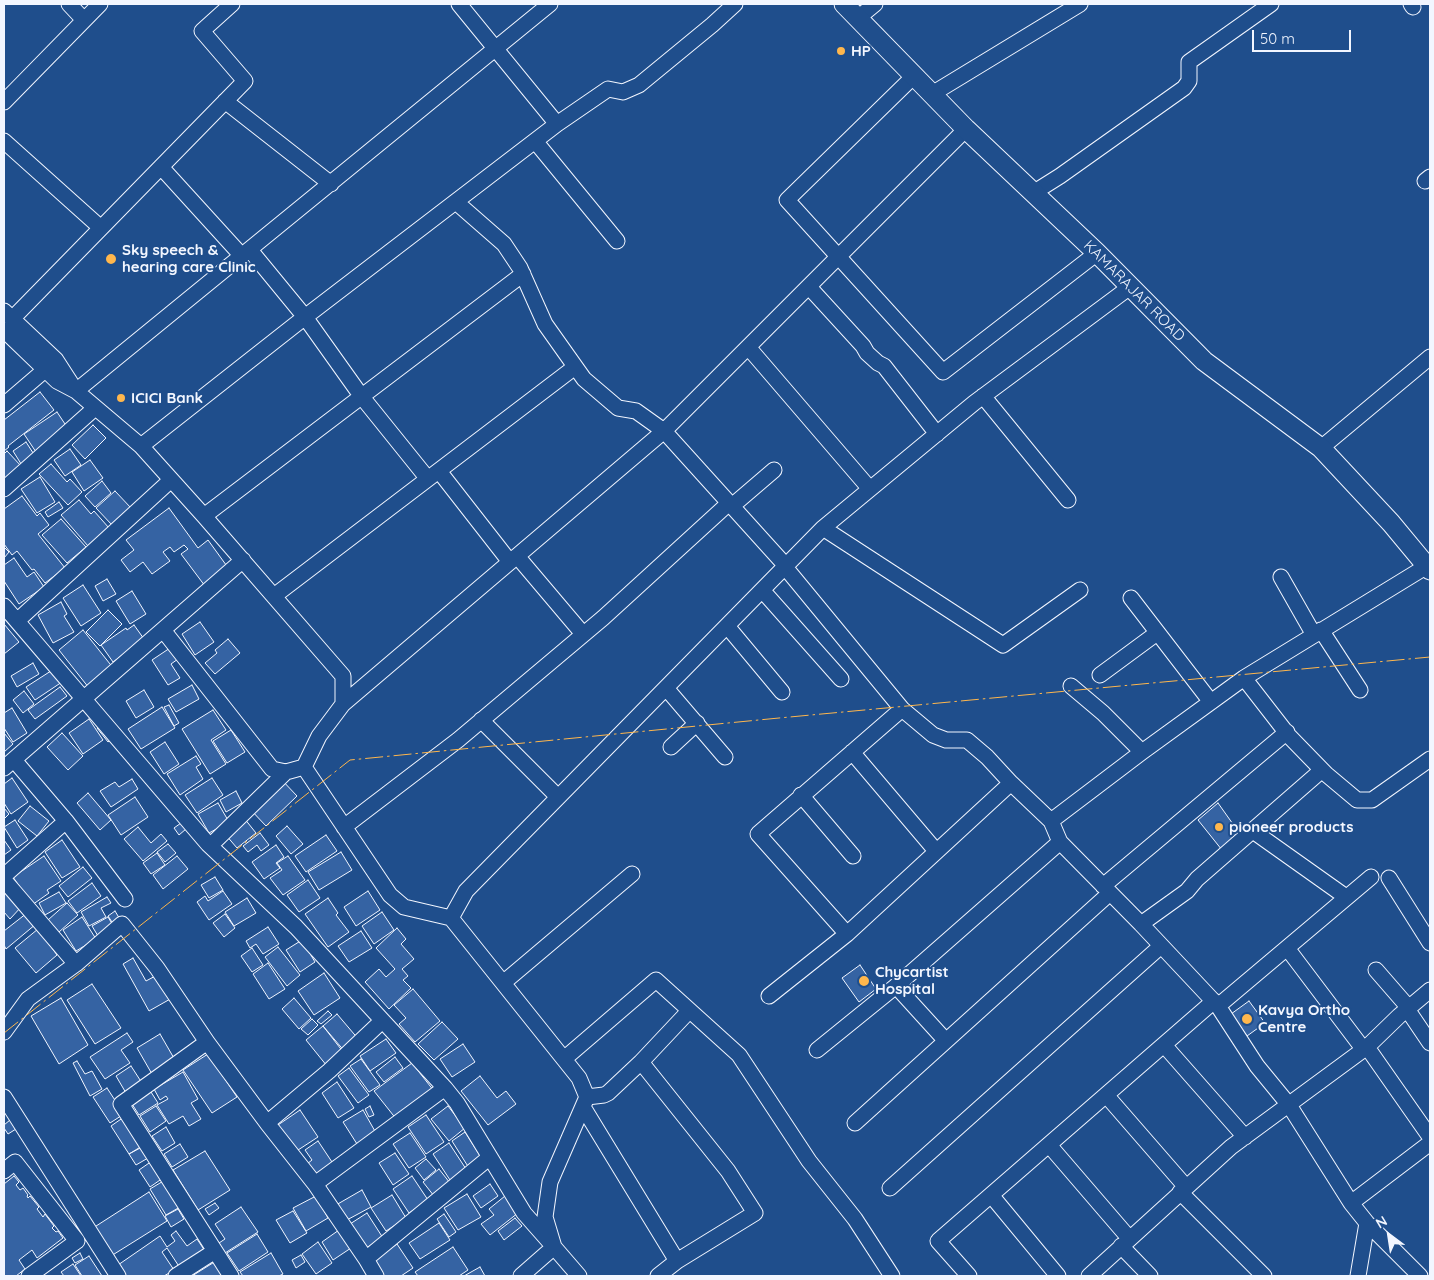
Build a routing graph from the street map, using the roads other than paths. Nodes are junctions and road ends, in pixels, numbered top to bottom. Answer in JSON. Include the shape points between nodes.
{"nodes":[{"id":1,"x":69,"y":4,"type":"edge"},
{"id":2,"x":100,"y":4,"type":"edge"},
{"id":3,"x":232,"y":4,"type":"edge"},
{"id":4,"x":459,"y":4,"type":"edge"},
{"id":5,"x":550,"y":4,"type":"edge"},
{"id":6,"x":735,"y":4,"type":"edge"},
{"id":7,"x":844,"y":4,"type":"edge"},
{"id":8,"x":875,"y":4,"type":"edge"},
{"id":9,"x":1079,"y":4,"type":"edge"},
{"id":10,"x":1271,"y":4,"type":"edge"},
{"id":11,"x":858,"y":18,"type":"junction"},
{"id":12,"x":84,"y":20,"type":"junction"},
{"id":13,"x":496,"y":48,"type":"junction"},
{"id":14,"x":914,"y":76,"type":"junction"},
{"id":15,"x":932,"y":94,"type":"junction"},
{"id":16,"x":225,"y":101,"type":"junction"},
{"id":17,"x":4,"y":102,"type":"edge"},
{"id":18,"x":557,"y":124,"type":"junction"},
{"id":19,"x":966,"y":129,"type":"junction"},
{"id":20,"x":535,"y":141,"type":"junction"},
{"id":21,"x":4,"y":142,"type":"edge"},
{"id":22,"x":161,"y":167,"type":"junction"},
{"id":23,"x":331,"y":184,"type":"junction"},
{"id":24,"x":1033,"y":193,"type":"junction"},
{"id":25,"x":456,"y":202,"type":"junction"},
{"id":26,"x":101,"y":228,"type":"junction"},
{"id":27,"x":617,"y":241,"type":"dead end"},
{"id":28,"x":246,"y":253,"type":"junction"},
{"id":29,"x":1097,"y":253,"type":"junction"},
{"id":30,"x":838,"y":257,"type":"junction"},
{"id":31,"x":523,"y":274,"type":"junction"},
{"id":32,"x":808,"y":286,"type":"junction"},
{"id":33,"x":1130,"y":287,"type":"junction"},
{"id":34,"x":305,"y":317,"type":"junction"},
{"id":35,"x":6,"y":320,"type":"edge"},
{"id":36,"x":748,"y":348,"type":"junction"},
{"id":37,"x":1430,"y":357,"type":"edge"},
{"id":38,"x":575,"y":367,"type":"junction"},
{"id":39,"x":46,"y":369,"type":"junction"},
{"id":40,"x":76,"y":391,"type":"junction"},
{"id":41,"x":362,"y":396,"type":"junction"},
{"id":42,"x":983,"y":396,"type":"junction"},
{"id":43,"x":4,"y":405,"type":"edge"},
{"id":44,"x":96,"y":408,"type":"junction"},
{"id":45,"x":664,"y":432,"type":"junction"},
{"id":46,"x":937,"y":434,"type":"junction"},
{"id":47,"x":141,"y":446,"type":"junction"},
{"id":48,"x":1321,"y":448,"type":"junction"},
{"id":49,"x":774,"y":470,"type":"dead end"},
{"id":50,"x":433,"y":475,"type":"junction"},
{"id":51,"x":171,"y":480,"type":"junction"},
{"id":52,"x":870,"y":489,"type":"junction"},
{"id":53,"x":4,"y":490,"type":"edge"},
{"id":54,"x":1068,"y":500,"type":"dead end"},
{"id":55,"x":731,"y":504,"type":"junction"},
{"id":56,"x":204,"y":516,"type":"junction"},
{"id":57,"x":823,"y":528,"type":"junction"},
{"id":58,"x":514,"y":559,"type":"junction"},
{"id":59,"x":243,"y":560,"type":"junction"},
{"id":60,"x":786,"y":566,"type":"junction"},
{"id":61,"x":1429,"y":568,"type":"edge"},
{"id":62,"x":1282,"y":577,"type":"dead end"},
{"id":63,"x":762,"y":590,"type":"junction"},
{"id":64,"x":1080,"y":590,"type":"dead end"},
{"id":65,"x":274,"y":596,"type":"junction"},
{"id":66,"x":1131,"y":598,"type":"dead end"},
{"id":67,"x":4,"y":606,"type":"edge"},
{"id":68,"x":17,"y":621,"type":"junction"},
{"id":69,"x":727,"y":626,"type":"junction"},
{"id":70,"x":163,"y":630,"type":"junction"},
{"id":71,"x":1157,"y":633,"type":"junction"},
{"id":72,"x":1318,"y":633,"type":"junction"},
{"id":73,"x":584,"y":634,"type":"junction"},
{"id":74,"x":1100,"y":675,"type":"dead end"},
{"id":75,"x":1244,"y":678,"type":"junction"},
{"id":76,"x":841,"y":679,"type":"dead end"},
{"id":77,"x":1071,"y":686,"type":"dead end"},
{"id":78,"x":666,"y":688,"type":"junction"},
{"id":79,"x":1360,"y":690,"type":"dead end"},
{"id":80,"x":782,"y":692,"type":"dead end"},
{"id":81,"x":84,"y":699,"type":"junction"},
{"id":82,"x":1211,"y":702,"type":"junction"},
{"id":83,"x":343,"y":704,"type":"junction"},
{"id":84,"x":902,"y":709,"type":"junction"},
{"id":85,"x":481,"y":720,"type":"junction"},
{"id":86,"x":697,"y":723,"type":"junction"},
{"id":87,"x":1287,"y":732,"type":"junction"},
{"id":88,"x":671,"y":747,"type":"dead end"},
{"id":89,"x":852,"y":752,"type":"junction"},
{"id":90,"x":1142,"y":752,"type":"junction"},
{"id":91,"x":725,"y":757,"type":"dead end"},
{"id":92,"x":1430,"y":759,"type":"edge"},
{"id":93,"x":9,"y":764,"type":"edge"},
{"id":94,"x":304,"y":767,"type":"junction"},
{"id":95,"x":1322,"y":770,"type":"junction"},
{"id":96,"x":286,"y":772,"type":"junction"},
{"id":97,"x":1011,"y":783,"type":"junction"},
{"id":98,"x":801,"y":795,"type":"junction"},
{"id":99,"x":558,"y":798,"type":"junction"},
{"id":100,"x":66,"y":821,"type":"junction"},
{"id":101,"x":1051,"y":821,"type":"junction"},
{"id":102,"x":344,"y":828,"type":"junction"},
{"id":103,"x":1253,"y":830,"type":"junction"},
{"id":104,"x":1060,"y":842,"type":"junction"},
{"id":105,"x":210,"y":846,"type":"junction"},
{"id":106,"x":936,"y":851,"type":"junction"},
{"id":107,"x":853,"y":856,"type":"dead end"},
{"id":108,"x":632,"y":874,"type":"dead end"},
{"id":109,"x":4,"y":876,"type":"edge"},
{"id":110,"x":1370,"y":877,"type":"dead end"},
{"id":111,"x":1389,"y":878,"type":"dead end"},
{"id":112,"x":4,"y":880,"type":"edge"},
{"id":113,"x":1107,"y":889,"type":"junction"},
{"id":114,"x":1346,"y":897,"type":"junction"},
{"id":115,"x":126,"y":899,"type":"dead end"},
{"id":116,"x":451,"y":918,"type":"junction"},
{"id":117,"x":1141,"y":924,"type":"junction"},
{"id":118,"x":847,"y":934,"type":"junction"},
{"id":119,"x":1430,"y":943,"type":"edge"},
{"id":120,"x":1162,"y":946,"type":"junction"},
{"id":121,"x":1287,"y":948,"type":"junction"},
{"id":122,"x":76,"y":964,"type":"junction"},
{"id":123,"x":1376,"y":970,"type":"dead end"},
{"id":124,"x":503,"y":983,"type":"junction"},
{"id":125,"x":896,"y":986,"type":"junction"},
{"id":126,"x":1430,"y":990,"type":"edge"},
{"id":127,"x":769,"y":996,"type":"dead end"},
{"id":128,"x":1216,"y":1004,"type":"junction"},
{"id":129,"x":1408,"y":1009,"type":"junction"},
{"id":130,"x":689,"y":1011,"type":"junction"},
{"id":131,"x":382,"y":1021,"type":"junction"},
{"id":132,"x":4,"y":1032,"type":"edge"},
{"id":133,"x":946,"y":1041,"type":"junction"},
{"id":134,"x":207,"y":1042,"type":"junction"},
{"id":135,"x":1430,"y":1043,"type":"edge"},
{"id":136,"x":1164,"y":1045,"type":"junction"},
{"id":137,"x":1366,"y":1048,"type":"junction"},
{"id":138,"x":816,"y":1050,"type":"dead end"},
{"id":139,"x":564,"y":1059,"type":"junction"},
{"id":140,"x":641,"y":1062,"type":"junction"},
{"id":141,"x":446,"y":1088,"type":"junction"},
{"id":142,"x":1106,"y":1095,"type":"junction"},
{"id":143,"x":4,"y":1097,"type":"edge"},
{"id":144,"x":585,"y":1102,"type":"junction"},
{"id":145,"x":1289,"y":1105,"type":"junction"},
{"id":146,"x":267,"y":1123,"type":"junction"},
{"id":147,"x":855,"y":1123,"type":"dead end"},
{"id":148,"x":1245,"y":1137,"type":"junction"},
{"id":149,"x":1430,"y":1137,"type":"edge"},
{"id":150,"x":1430,"y":1143,"type":"edge"},
{"id":151,"x":1048,"y":1145,"type":"junction"},
{"id":152,"x":490,"y":1157,"type":"junction"},
{"id":153,"x":4,"y":1171,"type":"edge"},
{"id":154,"x":315,"y":1184,"type":"junction"},
{"id":155,"x":890,"y":1188,"type":"dead end"},
{"id":156,"x":1183,"y":1190,"type":"junction"},
{"id":157,"x":991,"y":1195,"type":"junction"},
{"id":158,"x":1351,"y":1203,"type":"junction"},
{"id":159,"x":1367,"y":1223,"type":"junction"},
{"id":160,"x":1125,"y":1242,"type":"junction"},
{"id":161,"x":554,"y":1247,"type":"junction"},
{"id":162,"x":215,"y":1251,"type":"junction"},
{"id":163,"x":366,"y":1259,"type":"junction"},
{"id":164,"x":677,"y":1261,"type":"junction"},
{"id":165,"x":29,"y":1276,"type":"edge"},
{"id":166,"x":118,"y":1276,"type":"edge"},
{"id":167,"x":176,"y":1276,"type":"edge"},
{"id":168,"x":231,"y":1276,"type":"edge"},
{"id":169,"x":376,"y":1276,"type":"edge"},
{"id":170,"x":521,"y":1276,"type":"edge"},
{"id":171,"x":579,"y":1276,"type":"edge"},
{"id":172,"x":658,"y":1276,"type":"edge"},
{"id":173,"x":892,"y":1276,"type":"edge"},
{"id":174,"x":969,"y":1276,"type":"edge"},
{"id":175,"x":1058,"y":1276,"type":"edge"},
{"id":176,"x":1089,"y":1276,"type":"edge"},
{"id":177,"x":1150,"y":1276,"type":"edge"},
{"id":178,"x":1264,"y":1276,"type":"edge"},
{"id":179,"x":1358,"y":1276,"type":"edge"},
{"id":180,"x":1420,"y":1276,"type":"edge"}],
"edges":[{"from":1,"to":12,"type":"street"},
{"from":2,"to":12,"type":"street"},
{"from":3,"to":16,"type":"street","via":[[202,31],[245,81]]},
{"from":4,"to":13,"type":"street"},
{"from":5,"to":13,"type":"street"},
{"from":6,"to":18,"type":"street","via":[[639,85],[623,92],[608,89]]},
{"from":7,"to":11,"type":"main road","name":"KAMARAJAR ROAD"},
{"from":8,"to":11,"type":"street"},
{"from":9,"to":15,"type":"street"},
{"from":10,"to":24,"type":"street","via":[[1189,62],[1189,82],[1184,88]]},
{"from":11,"to":14,"type":"main road","name":"KAMARAJAR ROAD"},
{"from":12,"to":17,"type":"street"},
{"from":13,"to":18,"type":"street"},
{"from":13,"to":23,"type":"street"},
{"from":14,"to":15,"type":"main road","name":"KAMARAJAR ROAD"},
{"from":14,"to":30,"type":"street","via":[[787,200]]},
{"from":15,"to":19,"type":"main road","name":"KAMARAJAR ROAD"},
{"from":16,"to":22,"type":"street"},
{"from":16,"to":23,"type":"street"},
{"from":18,"to":20,"type":"street"},
{"from":19,"to":24,"type":"main road","name":"KAMARAJAR ROAD"},
{"from":19,"to":30,"type":"street"},
{"from":20,"to":25,"type":"street"},
{"from":20,"to":27,"type":"street"},
{"from":21,"to":26,"type":"street"},
{"from":22,"to":26,"type":"street"},
{"from":22,"to":28,"type":"street"},
{"from":23,"to":28,"type":"street"},
{"from":24,"to":29,"type":"main road","name":"KAMARAJAR ROAD"},
{"from":25,"to":31,"type":"street","via":[[504,244]]},
{"from":25,"to":34,"type":"street"},
{"from":26,"to":35,"type":"street"},
{"from":28,"to":34,"type":"street"},
{"from":28,"to":40,"type":"street"},
{"from":29,"to":30,"type":"street","via":[[943,372]]},
{"from":29,"to":33,"type":"main road","name":"KAMARAJAR ROAD"},
{"from":30,"to":32,"type":"street"},
{"from":31,"to":38,"type":"street","via":[[545,324]]},
{"from":31,"to":41,"type":"street"},
{"from":32,"to":36,"type":"street"},
{"from":32,"to":46,"type":"street","via":[[867,353],[884,366]]},
{"from":33,"to":42,"type":"street"},
{"from":33,"to":48,"type":"main road","name":"KAMARAJAR ROAD","via":[[1204,361]]},
{"from":34,"to":41,"type":"street"},
{"from":34,"to":47,"type":"street"},
{"from":35,"to":39,"type":"street"},
{"from":35,"to":40,"type":"street","via":[[56,360]]},
{"from":36,"to":45,"type":"street"},
{"from":36,"to":52,"type":"street"},
{"from":37,"to":48,"type":"street"},
{"from":38,"to":45,"type":"street","via":[[618,408],[636,411]]},
{"from":38,"to":50,"type":"street"},
{"from":39,"to":40,"type":"street","via":[[57,381]]},
{"from":39,"to":43,"type":"street"},
{"from":40,"to":44,"type":"street"},
{"from":41,"to":50,"type":"street"},
{"from":41,"to":56,"type":"street"},
{"from":42,"to":46,"type":"street"},
{"from":42,"to":54,"type":"street"},
{"from":44,"to":47,"type":"street"},
{"from":44,"to":53,"type":"street"},
{"from":45,"to":55,"type":"street"},
{"from":45,"to":58,"type":"street"},
{"from":46,"to":52,"type":"street"},
{"from":47,"to":51,"type":"street"},
{"from":48,"to":61,"type":"main road","name":"KAMARAJAR ROAD"},
{"from":49,"to":55,"type":"street"},
{"from":50,"to":58,"type":"street"},
{"from":50,"to":65,"type":"street"},
{"from":51,"to":56,"type":"street"},
{"from":51,"to":68,"type":"street"},
{"from":52,"to":57,"type":"street"},
{"from":55,"to":60,"type":"street"},
{"from":55,"to":73,"type":"street"},
{"from":56,"to":59,"type":"street"},
{"from":57,"to":60,"type":"street"},
{"from":57,"to":64,"type":"street","via":[[1003,645]]},
{"from":58,"to":73,"type":"street"},
{"from":58,"to":83,"type":"street"},
{"from":59,"to":65,"type":"street"},
{"from":59,"to":70,"type":"street"},
{"from":60,"to":63,"type":"street"},
{"from":60,"to":84,"type":"street"},
{"from":61,"to":72,"type":"street"},
{"from":62,"to":72,"type":"street"},
{"from":63,"to":69,"type":"street"},
{"from":63,"to":76,"type":"street"},
{"from":65,"to":83,"type":"street","via":[[343,676]]},
{"from":66,"to":71,"type":"street"},
{"from":67,"to":68,"type":"street"},
{"from":68,"to":81,"type":"street"},
{"from":69,"to":78,"type":"street"},
{"from":69,"to":80,"type":"street"},
{"from":70,"to":81,"type":"street"},
{"from":70,"to":96,"type":"street","via":[[272,769]]},
{"from":71,"to":74,"type":"street"},
{"from":71,"to":82,"type":"street"},
{"from":72,"to":75,"type":"street"},
{"from":72,"to":79,"type":"street"},
{"from":73,"to":85,"type":"street"},
{"from":75,"to":82,"type":"street"},
{"from":75,"to":87,"type":"street"},
{"from":77,"to":90,"type":"street"},
{"from":78,"to":86,"type":"street"},
{"from":78,"to":99,"type":"street"},
{"from":81,"to":93,"type":"street"},
{"from":81,"to":105,"type":"street"},
{"from":82,"to":90,"type":"street"},
{"from":83,"to":94,"type":"street","via":[[319,736]]},
{"from":84,"to":89,"type":"street"},
{"from":84,"to":97,"type":"street","via":[[933,736],[967,740]]},
{"from":85,"to":99,"type":"street"},
{"from":85,"to":102,"type":"street"},
{"from":86,"to":88,"type":"street"},
{"from":86,"to":91,"type":"street"},
{"from":87,"to":95,"type":"street"},
{"from":87,"to":113,"type":"street"},
{"from":89,"to":98,"type":"street"},
{"from":89,"to":106,"type":"street"},
{"from":90,"to":101,"type":"street"},
{"from":92,"to":95,"type":"street","via":[[1372,800],[1357,800]]},
{"from":93,"to":100,"type":"street"},
{"from":94,"to":96,"type":"street"},
{"from":94,"to":102,"type":"street"},
{"from":95,"to":103,"type":"street"},
{"from":96,"to":105,"type":"street"},
{"from":97,"to":101,"type":"street"},
{"from":97,"to":106,"type":"street"},
{"from":98,"to":107,"type":"street"},
{"from":98,"to":118,"type":"street","via":[[758,834]]},
{"from":99,"to":116,"type":"street","via":[[466,891]]},
{"from":100,"to":109,"type":"street"},
{"from":100,"to":115,"type":"street"},
{"from":101,"to":104,"type":"street"},
{"from":102,"to":116,"type":"street","via":[[390,895],[404,907]]},
{"from":103,"to":114,"type":"street"},
{"from":103,"to":117,"type":"street","via":[[1197,879],[1188,891]]},
{"from":104,"to":113,"type":"street"},
{"from":104,"to":125,"type":"street"},
{"from":105,"to":131,"type":"street","via":[[296,927]]},
{"from":106,"to":118,"type":"street"},
{"from":108,"to":124,"type":"street"},
{"from":110,"to":114,"type":"street"},
{"from":111,"to":119,"type":"street"},
{"from":112,"to":122,"type":"street"},
{"from":113,"to":117,"type":"street"},
{"from":113,"to":133,"type":"street"},
{"from":114,"to":121,"type":"street"},
{"from":116,"to":124,"type":"street"},
{"from":117,"to":120,"type":"street"},
{"from":118,"to":127,"type":"street"},
{"from":120,"to":128,"type":"street"},
{"from":120,"to":155,"type":"street"},
{"from":121,"to":128,"type":"street"},
{"from":121,"to":137,"type":"street"},
{"from":122,"to":132,"type":"street","via":[[28,999]]},
{"from":122,"to":134,"type":"street","via":[[122,924],[157,968]]},
{"from":123,"to":129,"type":"street"},
{"from":124,"to":139,"type":"street"},
{"from":125,"to":133,"type":"street"},
{"from":125,"to":138,"type":"street"},
{"from":126,"to":129,"type":"street"},
{"from":128,"to":136,"type":"street"},
{"from":128,"to":145,"type":"street"},
{"from":129,"to":135,"type":"street"},
{"from":129,"to":137,"type":"street"},
{"from":130,"to":139,"type":"street","via":[[656,980]]},
{"from":130,"to":140,"type":"street"},
{"from":130,"to":173,"type":"street","via":[[739,1055],[809,1161],[855,1220]]},
{"from":131,"to":141,"type":"street"},
{"from":131,"to":146,"type":"street"},
{"from":133,"to":147,"type":"street"},
{"from":134,"to":146,"type":"street"},
{"from":134,"to":162,"type":"street","via":[[121,1104]]},
{"from":136,"to":142,"type":"street"},
{"from":136,"to":148,"type":"street"},
{"from":137,"to":145,"type":"street"},
{"from":137,"to":149,"type":"street"},
{"from":139,"to":144,"type":"street","via":[[580,1078]]},
{"from":140,"to":144,"type":"street","via":[[608,1093]]},
{"from":140,"to":164,"type":"street","via":[[728,1171],[755,1213]]},
{"from":141,"to":152,"type":"street"},
{"from":141,"to":154,"type":"street"},
{"from":142,"to":151,"type":"street"},
{"from":142,"to":156,"type":"street"},
{"from":143,"to":166,"type":"street"},
{"from":144,"to":161,"type":"street","via":[[550,1182],[545,1217]]},
{"from":144,"to":164,"type":"street"},
{"from":145,"to":148,"type":"street"},
{"from":145,"to":158,"type":"street"},
{"from":146,"to":154,"type":"street"},
{"from":148,"to":156,"type":"street"},
{"from":150,"to":158,"type":"street"},
{"from":151,"to":157,"type":"street"},
{"from":151,"to":160,"type":"street"},
{"from":152,"to":161,"type":"street","via":[[524,1213]]},
{"from":152,"to":163,"type":"street"},
{"from":153,"to":165,"type":"street","via":[[15,1162],[78,1241]]},
{"from":154,"to":163,"type":"street"},
{"from":156,"to":160,"type":"street"},
{"from":156,"to":178,"type":"street"},
{"from":157,"to":174,"type":"street","via":[[938,1241]]},
{"from":157,"to":175,"type":"street"},
{"from":158,"to":159,"type":"street"},
{"from":159,"to":179,"type":"street"},
{"from":159,"to":180,"type":"street"},
{"from":160,"to":176,"type":"street"},
{"from":160,"to":177,"type":"street"},
{"from":161,"to":170,"type":"street"},
{"from":161,"to":171,"type":"street"},
{"from":162,"to":167,"type":"street"},
{"from":162,"to":168,"type":"street"},
{"from":163,"to":169,"type":"street"},
{"from":164,"to":172,"type":"street"}]}
